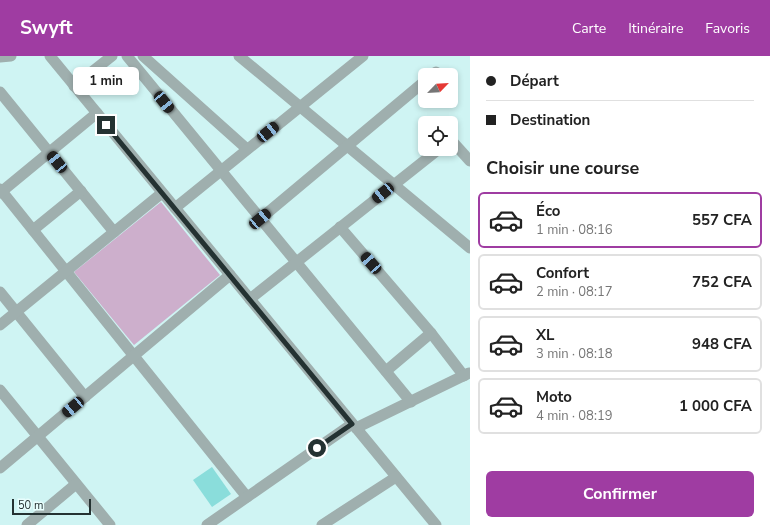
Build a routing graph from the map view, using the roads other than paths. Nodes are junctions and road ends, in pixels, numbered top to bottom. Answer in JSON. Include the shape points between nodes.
{"nodes":[{"id":1,"x":11,"y":56,"type":"edge"},
{"id":2,"x":50,"y":56,"type":"edge"},
{"id":3,"x":112,"y":56,"type":"edge"},
{"id":4,"x":127,"y":56,"type":"edge"},
{"id":5,"x":143,"y":56,"type":"edge"},
{"id":6,"x":239,"y":56,"type":"edge"},
{"id":7,"x":363,"y":56,"type":"edge"},
{"id":8,"x":0,"y":57,"type":"edge"},
{"id":9,"x":74,"y":86,"type":"junction"},
{"id":10,"x":418,"y":87,"type":"edge"},
{"id":11,"x":0,"y":92,"type":"edge"},
{"id":12,"x":300,"y":107,"type":"junction"},
{"id":13,"x":97,"y":114,"type":"junction"},
{"id":14,"x":347,"y":146,"type":"junction"},
{"id":15,"x":458,"y":148,"type":"edge"},
{"id":16,"x":247,"y":149,"type":"junction"},
{"id":17,"x":49,"y":152,"type":"junction"},
{"id":18,"x":430,"y":156,"type":"edge"},
{"id":19,"x":470,"y":162,"type":"edge"},
{"id":20,"x":221,"y":171,"type":"junction"},
{"id":21,"x":394,"y":184,"type":"junction"},
{"id":22,"x":1,"y":191,"type":"edge"},
{"id":23,"x":80,"y":191,"type":"junction"},
{"id":24,"x":162,"y":193,"type":"junction"},
{"id":25,"x":175,"y":208,"type":"junction"},
{"id":26,"x":260,"y":219,"type":"junction"},
{"id":27,"x":340,"y":227,"type":"junction"},
{"id":28,"x":33,"y":230,"type":"junction"},
{"id":29,"x":114,"y":232,"type":"junction"},
{"id":30,"x":470,"y":248,"type":"edge"},
{"id":31,"x":296,"y":263,"type":"junction"},
{"id":32,"x":66,"y":271,"type":"junction"},
{"id":33,"x":230,"y":276,"type":"junction"},
{"id":34,"x":0,"y":292,"type":"edge"},
{"id":35,"x":250,"y":299,"type":"junction"},
{"id":36,"x":16,"y":312,"type":"junction"},
{"id":37,"x":0,"y":325,"type":"edge"},
{"id":38,"x":431,"y":333,"type":"junction"},
{"id":39,"x":134,"y":356,"type":"junction"},
{"id":40,"x":386,"y":372,"type":"junction"},
{"id":41,"x":467,"y":374,"type":"edge"},
{"id":42,"x":0,"y":390,"type":"edge"},
{"id":43,"x":85,"y":397,"type":"junction"},
{"id":44,"x":411,"y":402,"type":"junction"},
{"id":45,"x":354,"y":426,"type":"junction"},
{"id":46,"x":38,"y":436,"type":"junction"},
{"id":47,"x":0,"y":468,"type":"edge"},
{"id":48,"x":396,"y":477,"type":"junction"},
{"id":49,"x":76,"y":484,"type":"junction"},
{"id":50,"x":247,"y":497,"type":"junction"},
{"id":51,"x":27,"y":525,"type":"edge"},
{"id":52,"x":110,"y":525,"type":"edge"},
{"id":53,"x":207,"y":525,"type":"edge"},
{"id":54,"x":322,"y":525,"type":"edge"},
{"id":55,"x":436,"y":525,"type":"edge"}],
"edges":[{"from":1,"to":8,"type":"street"},
{"from":2,"to":9,"type":"street"},
{"from":3,"to":9,"type":"street"},
{"from":4,"to":20,"type":"street"},
{"from":5,"to":16,"type":"street"},
{"from":6,"to":12,"type":"street"},
{"from":7,"to":12,"type":"street"},
{"from":9,"to":13,"type":"street"},
{"from":10,"to":14,"type":"street"},
{"from":11,"to":17,"type":"street"},
{"from":12,"to":14,"type":"street"},
{"from":12,"to":16,"type":"street"},
{"from":13,"to":17,"type":"street"},
{"from":13,"to":24,"type":"street"},
{"from":14,"to":21,"type":"street"},
{"from":14,"to":26,"type":"street"},
{"from":15,"to":19,"type":"street"},
{"from":16,"to":20,"type":"street"},
{"from":17,"to":22,"type":"street"},
{"from":17,"to":23,"type":"street"},
{"from":18,"to":21,"type":"street"},
{"from":20,"to":25,"type":"street"},
{"from":20,"to":26,"type":"street"},
{"from":21,"to":27,"type":"street"},
{"from":21,"to":30,"type":"street"},
{"from":22,"to":28,"type":"street"},
{"from":23,"to":28,"type":"street"},
{"from":23,"to":29,"type":"street"},
{"from":24,"to":25,"type":"street"},
{"from":24,"to":29,"type":"street"},
{"from":25,"to":33,"type":"street"},
{"from":26,"to":31,"type":"street"},
{"from":27,"to":31,"type":"street"},
{"from":27,"to":38,"type":"street"},
{"from":28,"to":32,"type":"street"},
{"from":29,"to":32,"type":"street"},
{"from":31,"to":35,"type":"street"},
{"from":31,"to":40,"type":"street"},
{"from":32,"to":36,"type":"street"},
{"from":32,"to":39,"type":"street"},
{"from":33,"to":35,"type":"street"},
{"from":33,"to":39,"type":"street"},
{"from":34,"to":36,"type":"street"},
{"from":35,"to":45,"type":"street"},
{"from":36,"to":37,"type":"street"},
{"from":36,"to":43,"type":"street"},
{"from":38,"to":40,"type":"street"},
{"from":38,"to":41,"type":"street"},
{"from":39,"to":43,"type":"street"},
{"from":39,"to":50,"type":"street"},
{"from":40,"to":44,"type":"street"},
{"from":41,"to":44,"type":"street"},
{"from":42,"to":46,"type":"street"},
{"from":43,"to":46,"type":"street"},
{"from":44,"to":45,"type":"street"},
{"from":45,"to":48,"type":"street"},
{"from":45,"to":50,"type":"street"},
{"from":46,"to":47,"type":"street"},
{"from":46,"to":49,"type":"street"},
{"from":48,"to":54,"type":"street"},
{"from":48,"to":55,"type":"street"},
{"from":49,"to":51,"type":"street"},
{"from":49,"to":52,"type":"street"},
{"from":50,"to":53,"type":"street"}]}
